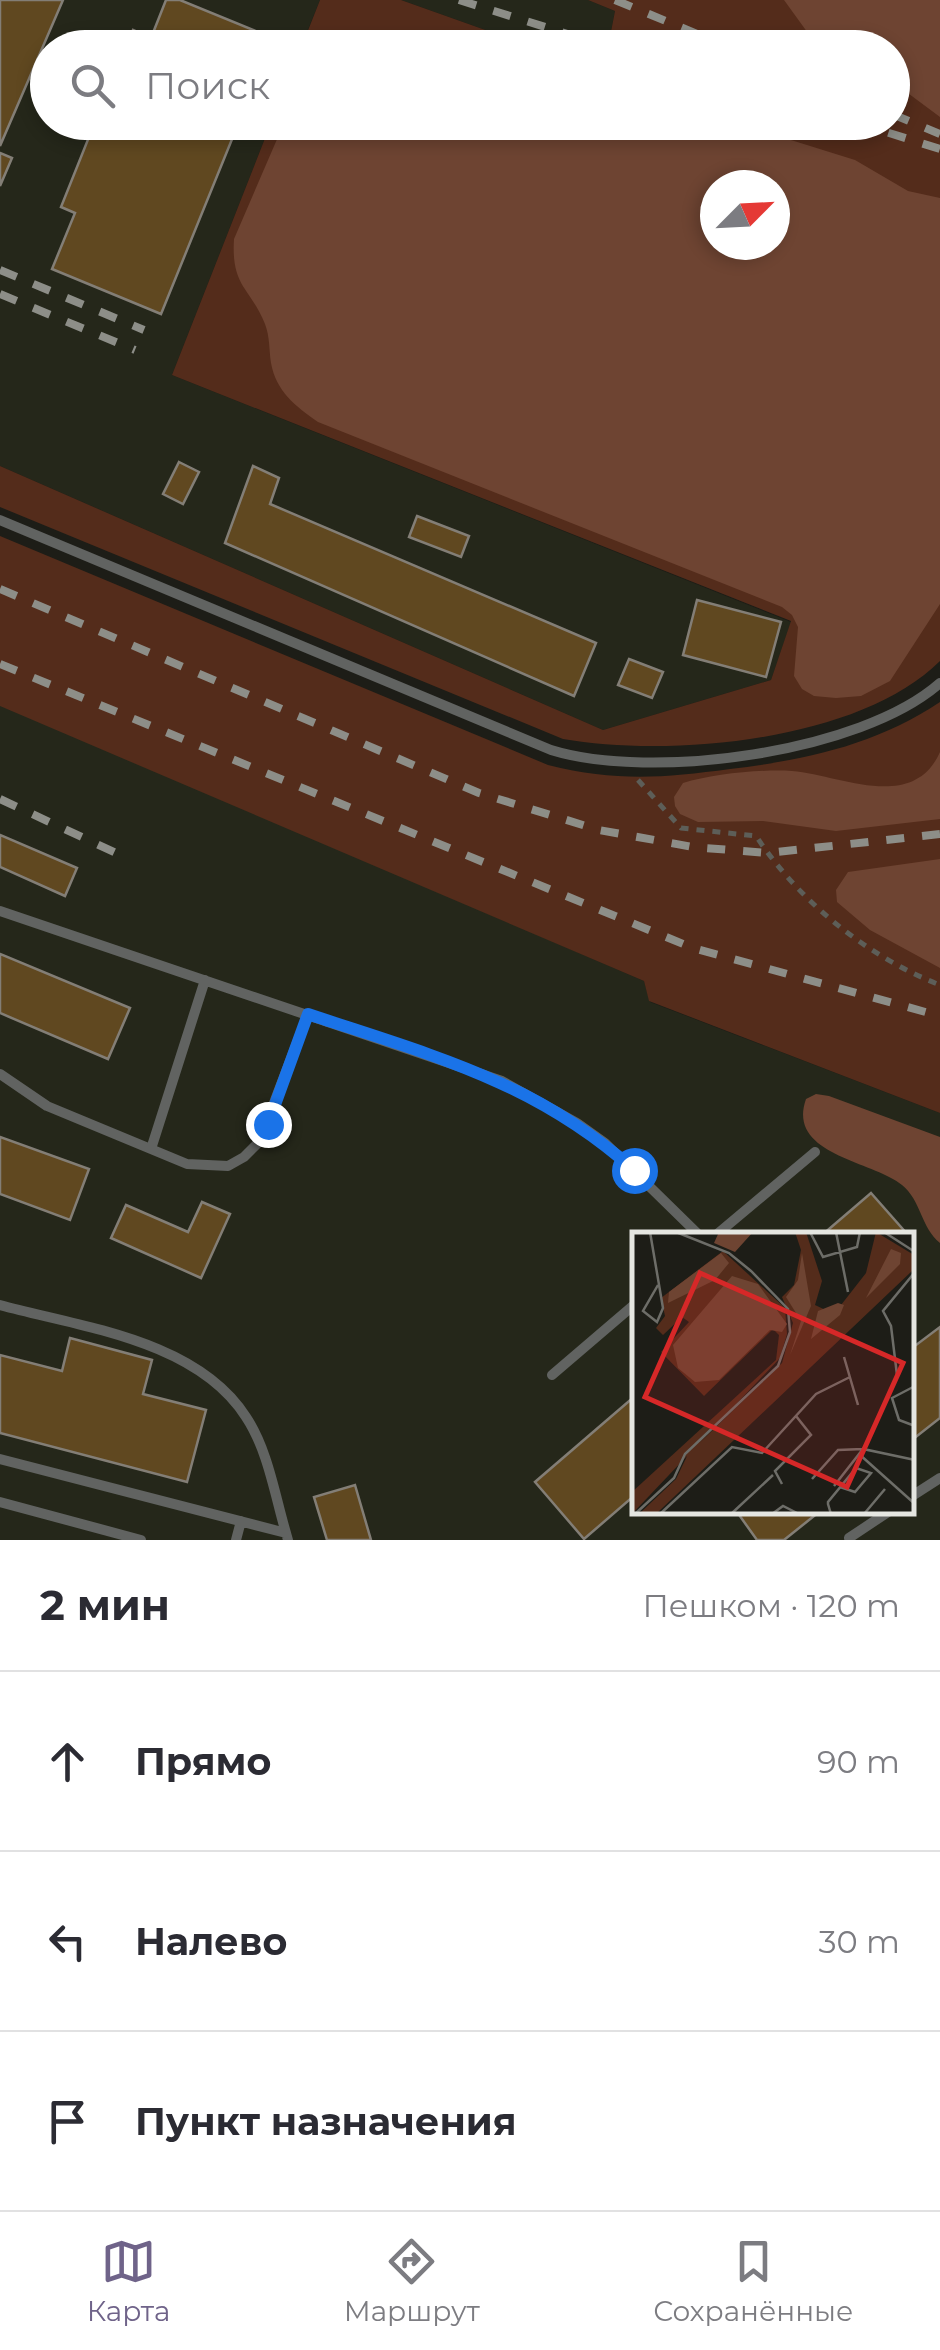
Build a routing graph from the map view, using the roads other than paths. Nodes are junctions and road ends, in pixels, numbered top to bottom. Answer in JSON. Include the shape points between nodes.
{"nodes":[{"id":1,"x":0,"y":520,"type":"edge"},
{"id":2,"x":940,"y":683,"type":"edge"},
{"id":3,"x":0,"y":912,"type":"edge"},
{"id":4,"x":205,"y":980,"type":"junction"},
{"id":5,"x":308,"y":1014,"type":"junction"},
{"id":6,"x":0,"y":1074,"type":"edge"},
{"id":7,"x":151,"y":1149,"type":"junction"},
{"id":8,"x":816,"y":1152,"type":"dead end"},
{"id":9,"x":696,"y":1232,"type":"edge"},
{"id":10,"x":720,"y":1232,"type":"edge"},
{"id":11,"x":0,"y":1305,"type":"edge"},
{"id":12,"x":632,"y":1307,"type":"edge"},
{"id":13,"x":552,"y":1375,"type":"dead end"},
{"id":14,"x":0,"y":1459,"type":"edge"},
{"id":15,"x":940,"y":1478,"type":"edge"},
{"id":16,"x":915,"y":1494,"type":"edge"},
{"id":17,"x":0,"y":1502,"type":"edge"},
{"id":18,"x":884,"y":1515,"type":"edge"},
{"id":19,"x":241,"y":1522,"type":"junction"},
{"id":20,"x":287,"y":1537,"type":"edge"},
{"id":21,"x":849,"y":1538,"type":"edge"},
{"id":22,"x":142,"y":1540,"type":"edge"},
{"id":23,"x":236,"y":1540,"type":"edge"}],
"edges":[{"from":1,"to":2,"type":"lane","via":[[551,750],[598,762],[723,759],[821,740],[900,710]]},
{"from":3,"to":4,"type":"lane"},
{"from":4,"to":5,"type":"lane"},
{"from":4,"to":7,"type":"lane"},
{"from":5,"to":7,"type":"lane","via":[[268,1124],[244,1158],[209,1167]]},
{"from":5,"to":9,"type":"lane","via":[[462,1065],[538,1100],[605,1143]]},
{"from":6,"to":7,"type":"lane","via":[[47,1106]]},
{"from":8,"to":10,"type":"lane"},
{"from":11,"to":20,"type":"lane","via":[[149,1345],[206,1376],[246,1416]]},
{"from":12,"to":13,"type":"lane"},
{"from":14,"to":19,"type":"lane"},
{"from":15,"to":16,"type":"lane"},
{"from":17,"to":22,"type":"lane"},
{"from":18,"to":21,"type":"lane"},
{"from":19,"to":20,"type":"lane"},
{"from":19,"to":23,"type":"lane"}]}
